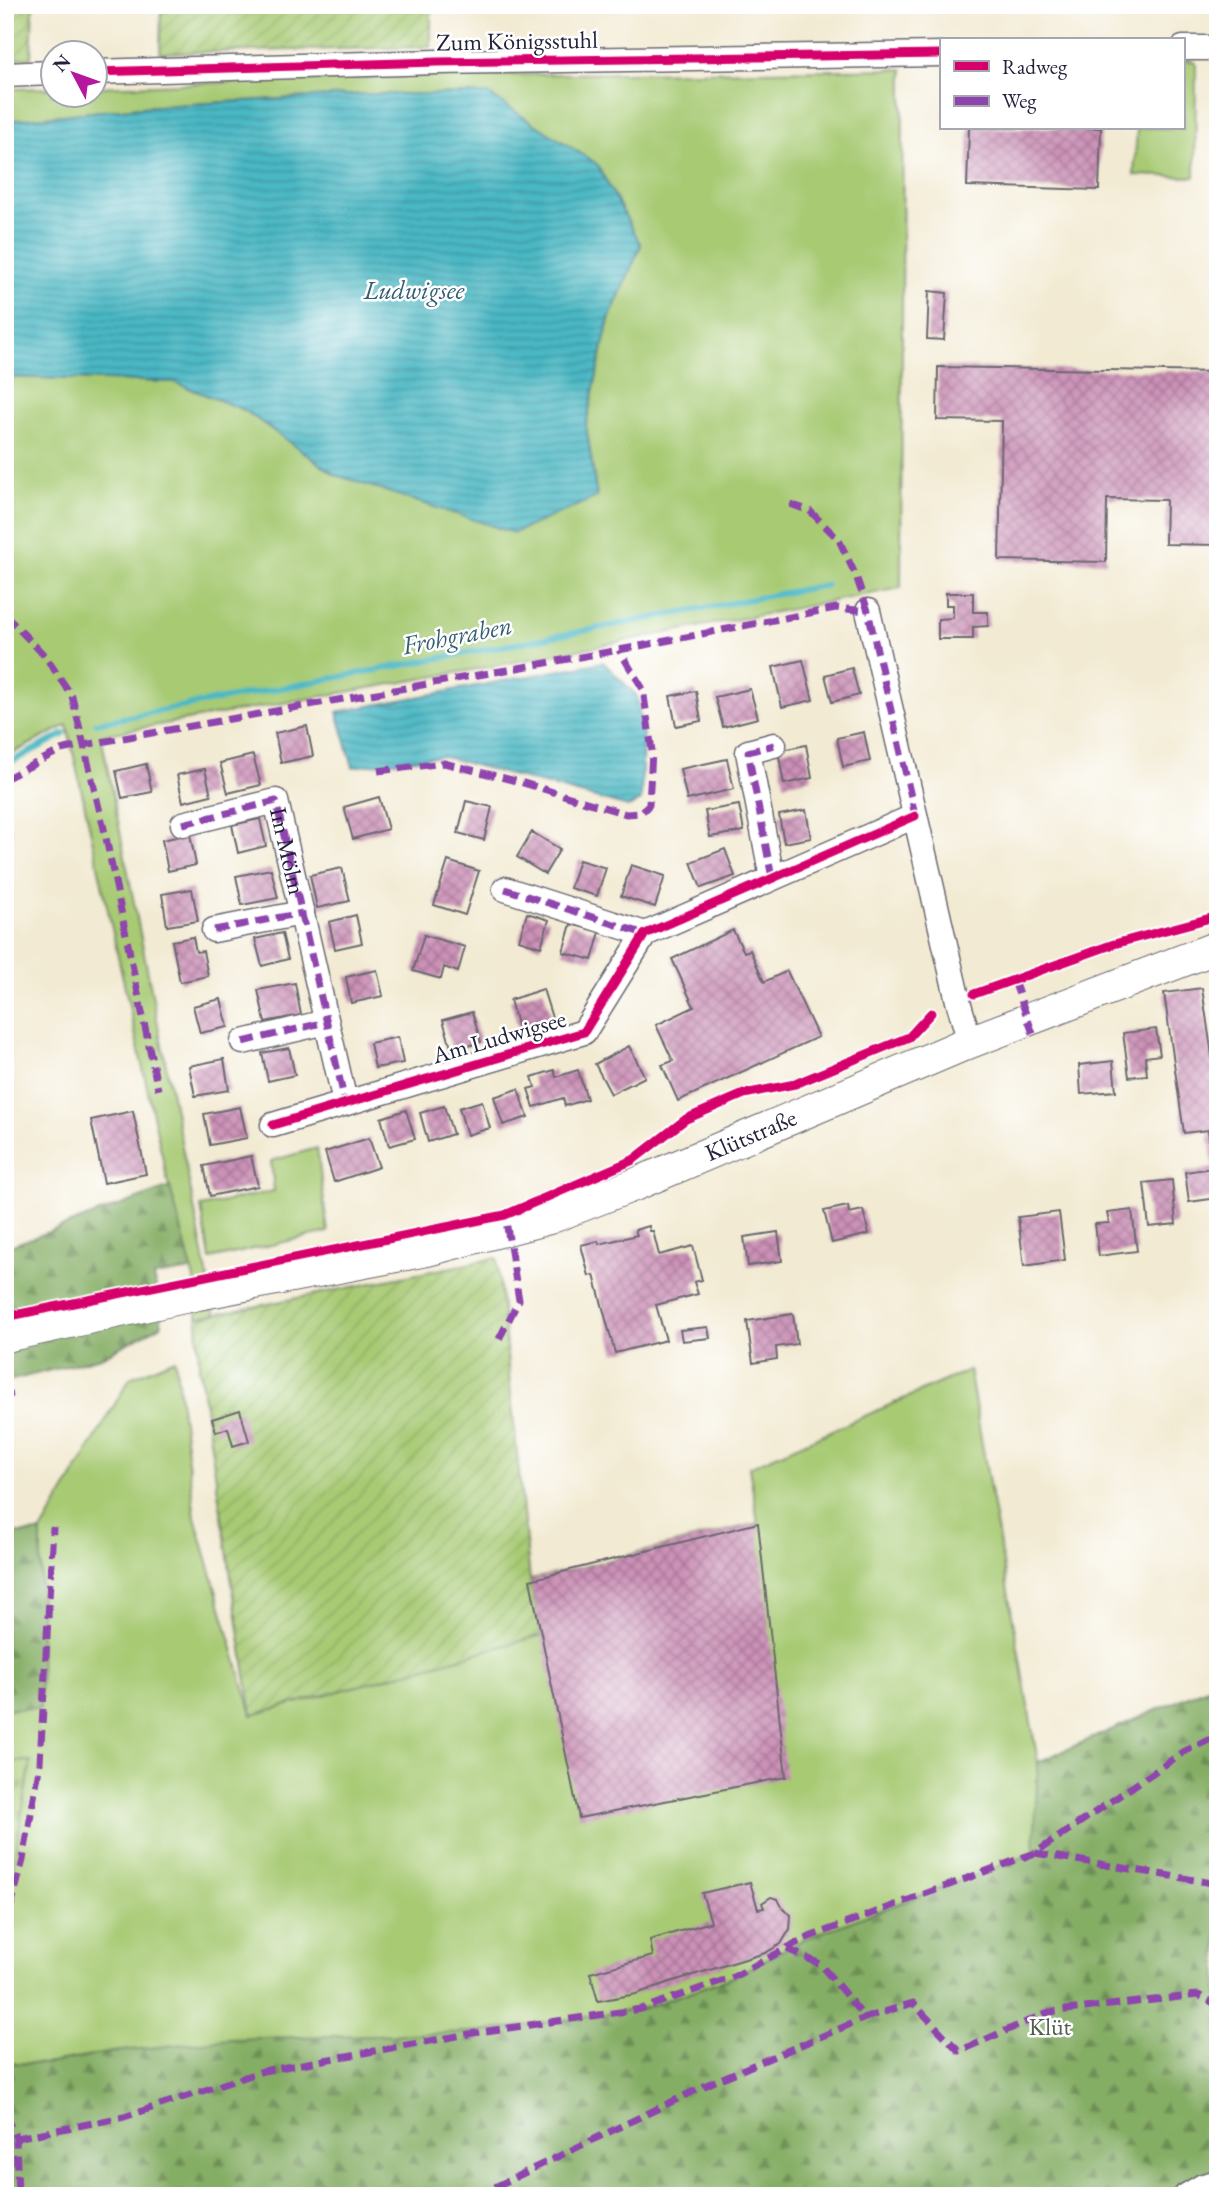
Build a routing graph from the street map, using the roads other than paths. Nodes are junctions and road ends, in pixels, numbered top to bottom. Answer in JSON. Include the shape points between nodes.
{"nodes":[{"id":1,"x":1184,"y":48,"type":"edge"},
{"id":2,"x":1218,"y":48,"type":"edge"},
{"id":3,"x":940,"y":54,"type":"edge"},
{"id":4,"x":108,"y":72,"type":"edge"},
{"id":5,"x":38,"y":74,"type":"edge"},
{"id":6,"x":5,"y":75,"type":"edge"},
{"id":7,"x":868,"y":611,"type":"dead end"},
{"id":8,"x":774,"y":745,"type":"dead end"},
{"id":9,"x":915,"y":816,"type":"junction"},
{"id":10,"x":183,"y":824,"type":"dead end"},
{"id":11,"x":772,"y":878,"type":"junction"},
{"id":12,"x":506,"y":889,"type":"dead end"},
{"id":13,"x":302,"y":913,"type":"junction"},
{"id":14,"x":214,"y":930,"type":"dead end"},
{"id":15,"x":645,"y":934,"type":"junction"},
{"id":16,"x":1218,"y":947,"type":"edge"},
{"id":17,"x":326,"y":1022,"type":"junction"},
{"id":18,"x":243,"y":1042,"type":"dead end"},
{"id":19,"x":970,"y":1042,"type":"junction"},
{"id":20,"x":345,"y":1102,"type":"junction"},
{"id":21,"x":273,"y":1125,"type":"dead end"},
{"id":22,"x":5,"y":1336,"type":"edge"},
{"id":23,"x":1218,"y":2182,"type":"edge"},
{"id":24,"x":1186,"y":2196,"type":"edge"}],
"edges":[{"from":1,"to":2,"type":"street"},
{"from":3,"to":4,"type":"street","name":"Zum Königsstuhl"},
{"from":5,"to":6,"type":"street"},
{"from":7,"to":9,"type":"street"},
{"from":8,"to":11,"type":"street","via":[[748,752]]},
{"from":9,"to":11,"type":"street"},
{"from":9,"to":19,"type":"street"},
{"from":10,"to":13,"type":"street","name":"Im Mölm","via":[[276,802]]},
{"from":11,"to":15,"type":"street"},
{"from":12,"to":15,"type":"street"},
{"from":13,"to":14,"type":"street","name":"Im Mölm"},
{"from":13,"to":17,"type":"street","name":"Im Mölm"},
{"from":15,"to":20,"type":"street","name":"Am Ludwigsee","via":[[584,1031]]},
{"from":16,"to":19,"type":"main road","name":"Klütstraße"},
{"from":17,"to":18,"type":"street"},
{"from":17,"to":20,"type":"street","name":"Im Mölm"},
{"from":19,"to":22,"type":"main road","name":"Klütstraße","via":[[549,1218],[427,1250]]},
{"from":20,"to":21,"type":"street","name":"Am Ludwigsee"},
{"from":23,"to":24,"type":"street"}]}
